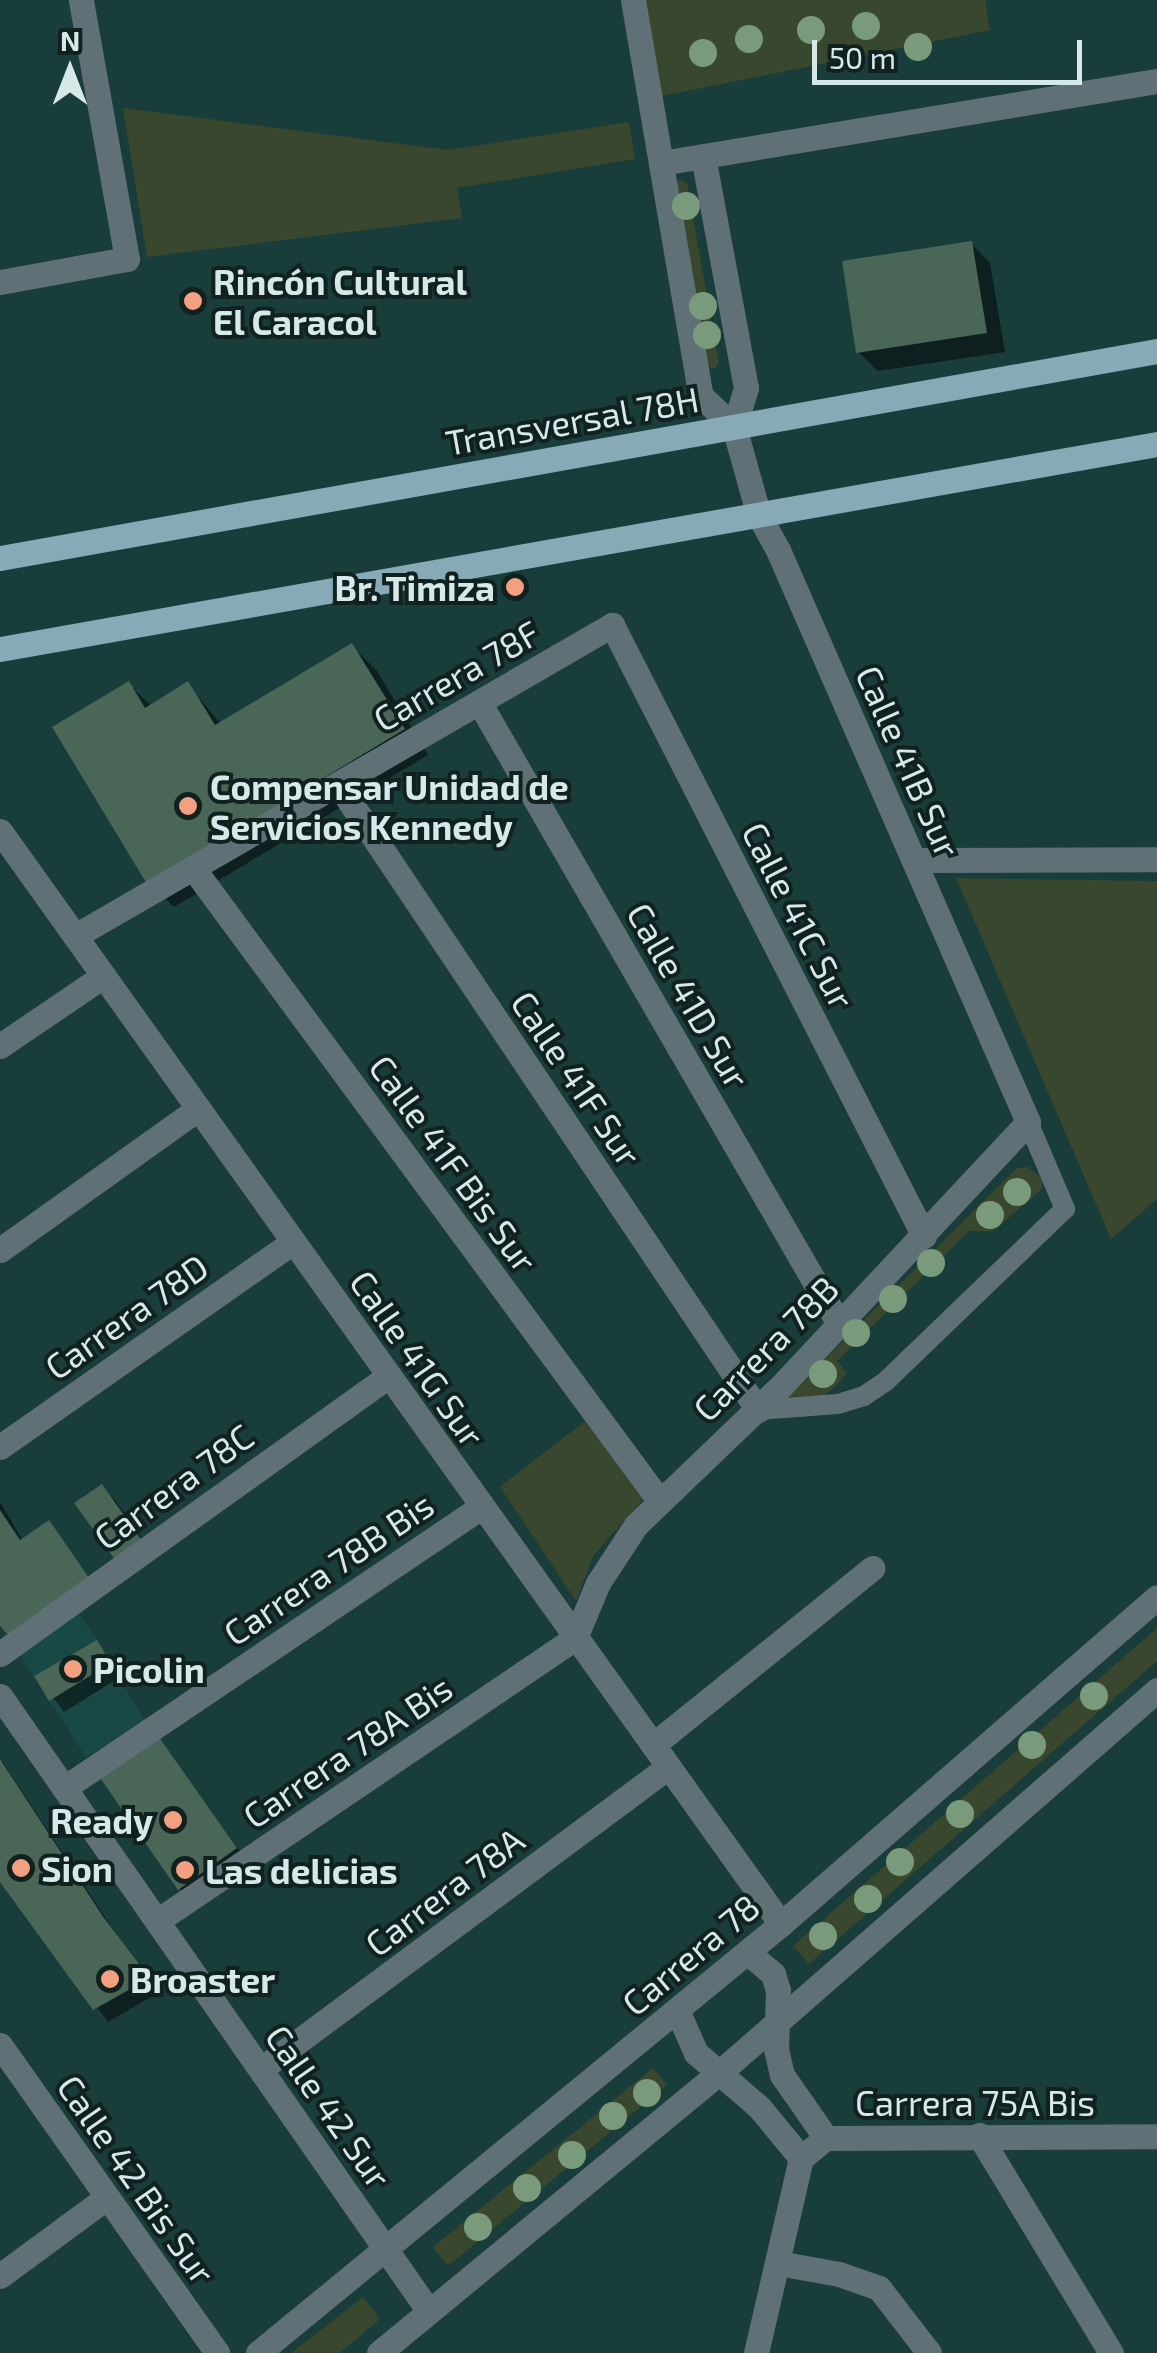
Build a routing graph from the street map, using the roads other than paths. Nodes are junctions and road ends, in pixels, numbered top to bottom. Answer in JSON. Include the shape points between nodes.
{"nodes":[{"id":1,"x":81,"y":0,"type":"edge"},
{"id":2,"x":632,"y":0,"type":"edge"},
{"id":3,"x":1157,"y":80,"type":"edge"},
{"id":4,"x":703,"y":156,"type":"junction"},
{"id":5,"x":661,"y":163,"type":"junction"},
{"id":6,"x":0,"y":282,"type":"edge"},
{"id":7,"x":1157,"y":352,"type":"edge"},
{"id":8,"x":734,"y":427,"type":"junction"},
{"id":9,"x":1157,"y":444,"type":"edge"},
{"id":10,"x":759,"y":516,"type":"junction"},
{"id":11,"x":0,"y":558,"type":"edge"},
{"id":12,"x":612,"y":625,"type":"joint"},
{"id":13,"x":0,"y":649,"type":"edge"},
{"id":14,"x":479,"y":702,"type":"junction"},
{"id":15,"x":338,"y":784,"type":"junction"},
{"id":16,"x":0,"y":831,"type":"edge"},
{"id":17,"x":1157,"y":858,"type":"edge"},
{"id":18,"x":914,"y":860,"type":"junction"},
{"id":19,"x":193,"y":868,"type":"junction"},
{"id":20,"x":75,"y":936,"type":"junction"},
{"id":21,"x":103,"y":976,"type":"junction"},
{"id":22,"x":0,"y":1046,"type":"edge"},
{"id":23,"x":198,"y":1110,"type":"junction"},
{"id":24,"x":1028,"y":1122,"type":"junction"},
{"id":25,"x":924,"y":1236,"type":"junction"},
{"id":26,"x":293,"y":1242,"type":"junction"},
{"id":27,"x":0,"y":1250,"type":"edge"},
{"id":28,"x":839,"y":1324,"type":"junction"},
{"id":29,"x":388,"y":1376,"type":"junction"},
{"id":30,"x":758,"y":1410,"type":"junction"},
{"id":31,"x":0,"y":1447,"type":"edge"},
{"id":32,"x":659,"y":1500,"type":"junction"},
{"id":33,"x":481,"y":1507,"type":"junction"},
{"id":34,"x":872,"y":1568,"type":"dead end"},
{"id":35,"x":1157,"y":1597,"type":"edge"},
{"id":36,"x":575,"y":1638,"type":"junction"},
{"id":37,"x":0,"y":1654,"type":"edge"},
{"id":38,"x":1157,"y":1690,"type":"edge"},
{"id":39,"x":0,"y":1696,"type":"edge"},
{"id":40,"x":652,"y":1745,"type":"junction"},
{"id":41,"x":668,"y":1766,"type":"junction"},
{"id":42,"x":64,"y":1788,"type":"junction"},
{"id":43,"x":157,"y":1921,"type":"junction"},
{"id":44,"x":782,"y":1924,"type":"junction"},
{"id":45,"x":748,"y":1952,"type":"junction"},
{"id":46,"x":677,"y":2010,"type":"junction"},
{"id":47,"x":776,"y":2024,"type":"junction"},
{"id":48,"x":0,"y":2045,"type":"edge"},
{"id":49,"x":260,"y":2069,"type":"junction"},
{"id":50,"x":720,"y":2074,"type":"junction"},
{"id":51,"x":979,"y":2135,"type":"junction"},
{"id":52,"x":1157,"y":2136,"type":"edge"},
{"id":53,"x":826,"y":2138,"type":"junction"},
{"id":54,"x":800,"y":2158,"type":"junction"},
{"id":55,"x":106,"y":2196,"type":"junction"},
{"id":56,"x":388,"y":2251,"type":"junction"},
{"id":57,"x":778,"y":2263,"type":"junction"},
{"id":58,"x":0,"y":2276,"type":"edge"},
{"id":59,"x":428,"y":2310,"type":"junction"},
{"id":60,"x":217,"y":2353,"type":"edge"},
{"id":61,"x":258,"y":2353,"type":"edge"},
{"id":62,"x":379,"y":2353,"type":"edge"},
{"id":63,"x":756,"y":2353,"type":"edge"},
{"id":64,"x":929,"y":2353,"type":"edge"},
{"id":65,"x":1111,"y":2353,"type":"edge"}],
"edges":[{"from":1,"to":6,"type":"street","via":[[127,259]]},
{"from":2,"to":5,"type":"street","name":"Calle 41B Sur"},
{"from":3,"to":4,"type":"street"},
{"from":4,"to":5,"type":"street"},
{"from":4,"to":8,"type":"street","name":"Calle 41B Sur","via":[[746,388]]},
{"from":5,"to":8,"type":"street","name":"Calle 41B Sur","via":[[701,396]]},
{"from":7,"to":8,"type":"main road","name":"Transversal 78H"},
{"from":8,"to":10,"type":"street","name":"Calle 41B Sur"},
{"from":8,"to":11,"type":"main road","name":"Transversal 78H"},
{"from":9,"to":10,"type":"main road"},
{"from":10,"to":13,"type":"main road"},
{"from":10,"to":18,"type":"street","name":"Calle 41B Sur"},
{"from":12,"to":14,"type":"street","name":"Carrera 78F"},
{"from":12,"to":25,"type":"street","name":"Calle 41C Sur"},
{"from":14,"to":15,"type":"street","name":"Carrera 78F"},
{"from":14,"to":28,"type":"street","name":"Calle 41D Sur"},
{"from":15,"to":19,"type":"street","name":"Carrera 78F"},
{"from":15,"to":30,"type":"street","name":"Calle 41F Sur"},
{"from":16,"to":20,"type":"street","name":"Calle 41G Sur"},
{"from":17,"to":18,"type":"street"},
{"from":18,"to":24,"type":"street","name":"Calle 41B Sur"},
{"from":19,"to":20,"type":"street","name":"Carrera 78F"},
{"from":19,"to":32,"type":"street","name":"Calle 41F Bis Sur"},
{"from":20,"to":21,"type":"street","name":"Calle 41G Sur"},
{"from":21,"to":22,"type":"street"},
{"from":21,"to":23,"type":"street","name":"Calle 41G Sur"},
{"from":23,"to":26,"type":"street","name":"Calle 41G Sur"},
{"from":23,"to":27,"type":"street"},
{"from":24,"to":25,"type":"street","name":"Carrera 78B"},
{"from":24,"to":30,"type":"lane","via":[[1066,1209],[864,1396]]},
{"from":25,"to":28,"type":"street","name":"Carrera 78B"},
{"from":26,"to":29,"type":"street","name":"Calle 41G Sur"},
{"from":26,"to":31,"type":"street","name":"Carrera 78D"},
{"from":28,"to":30,"type":"street","name":"Carrera 78B"},
{"from":29,"to":33,"type":"street","name":"Calle 41G Sur"},
{"from":29,"to":37,"type":"street","name":"Carrera 78C"},
{"from":30,"to":32,"type":"street","name":"Carrera 78B"},
{"from":32,"to":36,"type":"street","name":"Carrera 78B","via":[[616,1553]]},
{"from":33,"to":36,"type":"street","name":"Calle 41G Sur"},
{"from":33,"to":42,"type":"street","name":"Carrera 78B Bis"},
{"from":34,"to":40,"type":"street"},
{"from":35,"to":44,"type":"street","name":"Carrera 78"},
{"from":36,"to":40,"type":"street","name":"Calle 41G Sur"},
{"from":36,"to":43,"type":"street","name":"Carrera 78A Bis"},
{"from":38,"to":47,"type":"street"},
{"from":39,"to":42,"type":"street","name":"Calle 42 Sur"},
{"from":40,"to":41,"type":"street","name":"Calle 41G Sur"},
{"from":41,"to":44,"type":"street","name":"Calle 41G Sur"},
{"from":41,"to":49,"type":"street","name":"Carrera 78A"},
{"from":42,"to":43,"type":"street","name":"Calle 42 Sur"},
{"from":43,"to":49,"type":"street","name":"Calle 42 Sur"},
{"from":44,"to":45,"type":"street","name":"Carrera 78"},
{"from":45,"to":46,"type":"street","name":"Carrera 78"},
{"from":45,"to":47,"type":"street","via":[[772,1974],[780,2007]]},
{"from":46,"to":50,"type":"street","via":[[686,2040]]},
{"from":46,"to":56,"type":"street","name":"Carrera 78"},
{"from":47,"to":50,"type":"street"},
{"from":47,"to":53,"type":"street","via":[[782,2075]]},
{"from":48,"to":55,"type":"street","name":"Calle 42 Bis Sur"},
{"from":49,"to":56,"type":"street","name":"Calle 42 Sur"},
{"from":50,"to":54,"type":"street","via":[[759,2107]]},
{"from":50,"to":59,"type":"street"},
{"from":51,"to":52,"type":"street","name":"Carrera 75A Bis"},
{"from":51,"to":53,"type":"street","name":"Carrera 75A Bis"},
{"from":51,"to":65,"type":"street"},
{"from":53,"to":54,"type":"street","name":"Carrera 75A Bis"},
{"from":54,"to":57,"type":"street"},
{"from":55,"to":58,"type":"street"},
{"from":55,"to":60,"type":"street","name":"Calle 42 Bis Sur"},
{"from":56,"to":59,"type":"street","name":"Calle 42 Sur"},
{"from":56,"to":61,"type":"street","name":"Carrera 78"},
{"from":57,"to":63,"type":"street"},
{"from":57,"to":64,"type":"street","via":[[879,2288]]},
{"from":59,"to":62,"type":"street"}]}
